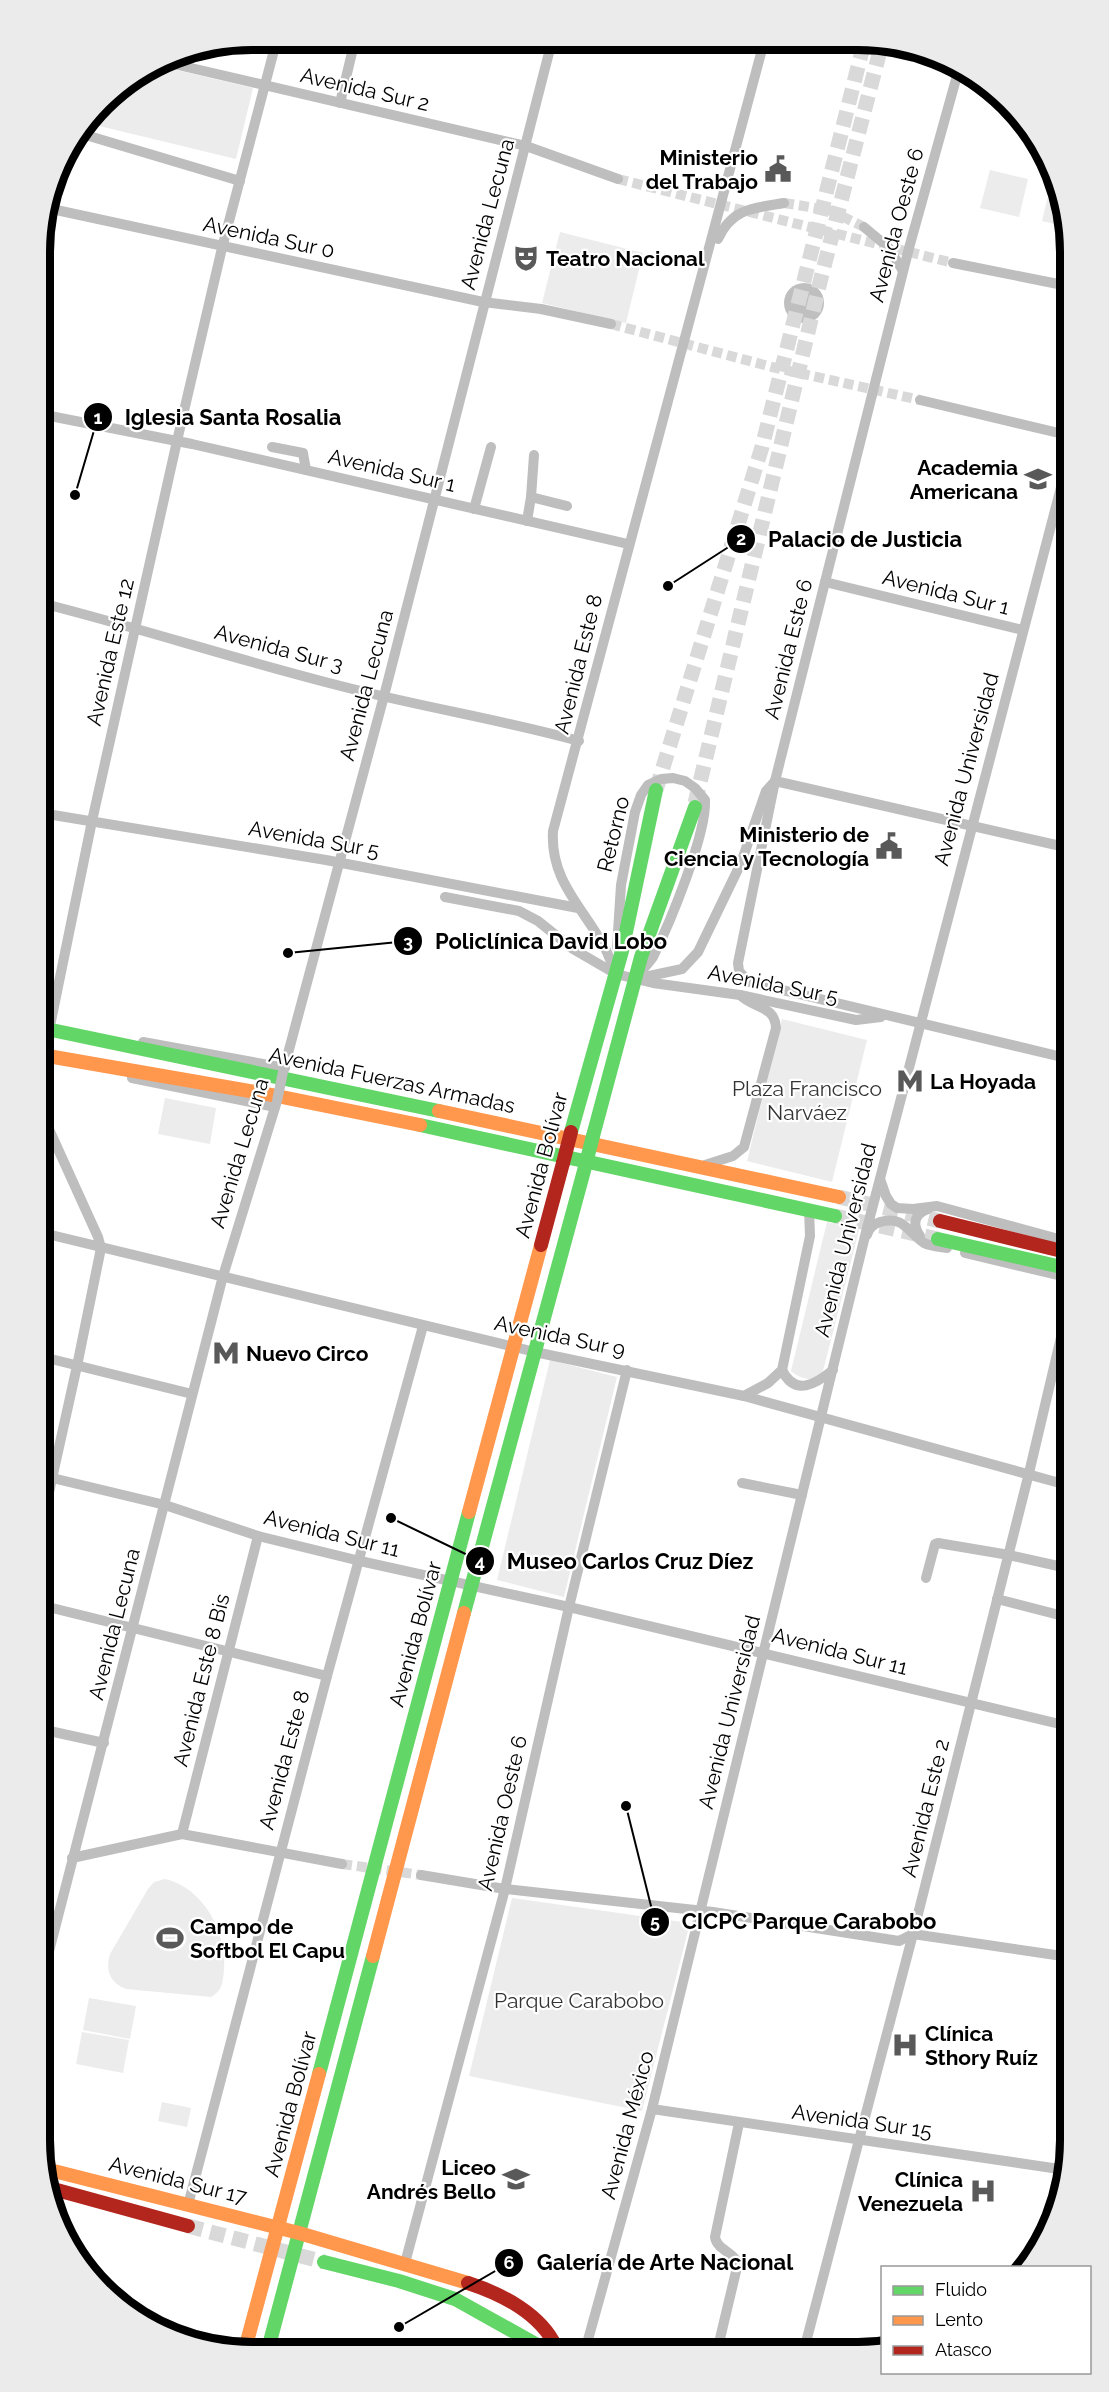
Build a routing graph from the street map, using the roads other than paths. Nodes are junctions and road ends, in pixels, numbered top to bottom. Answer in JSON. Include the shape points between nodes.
{"nodes":[{"id":1,"x":274,"y":50,"type":"edge"},
{"id":2,"x":353,"y":50,"type":"edge"},
{"id":3,"x":550,"y":50,"type":"edge"},
{"id":4,"x":762,"y":50,"type":"edge"},
{"id":5,"x":176,"y":65,"type":"edge"},
{"id":6,"x":957,"y":76,"type":"edge"},
{"id":7,"x":264,"y":86,"type":"junction"},
{"id":8,"x":340,"y":103,"type":"junction"},
{"id":9,"x":87,"y":135,"type":"edge"},
{"id":10,"x":526,"y":146,"type":"junction"},
{"id":11,"x":618,"y":179,"type":"tunnel mouth"},
{"id":12,"x":240,"y":181,"type":"junction"},
{"id":13,"x":784,"y":203,"type":"tunnel mouth"},
{"id":14,"x":54,"y":210,"type":"edge"},
{"id":15,"x":864,"y":227,"type":"tunnel mouth"},
{"id":16,"x":222,"y":248,"type":"junction"},
{"id":17,"x":953,"y":263,"type":"tunnel mouth"},
{"id":18,"x":706,"y":265,"type":"junction"},
{"id":19,"x":903,"y":272,"type":"junction"},
{"id":20,"x":1060,"y":284,"type":"edge"},
{"id":21,"x":483,"y":302,"type":"junction"},
{"id":22,"x":611,"y":324,"type":"tunnel mouth"},
{"id":23,"x":874,"y":387,"type":"joint"},
{"id":24,"x":920,"y":400,"type":"tunnel mouth"},
{"id":25,"x":50,"y":416,"type":"edge"},
{"id":26,"x":1060,"y":433,"type":"edge"},
{"id":27,"x":177,"y":441,"type":"junction"},
{"id":28,"x":272,"y":447,"type":"dead end"},
{"id":29,"x":491,"y":447,"type":"dead end"},
{"id":30,"x":534,"y":455,"type":"dead end"},
{"id":31,"x":306,"y":470,"type":"junction"},
{"id":32,"x":1060,"y":491,"type":"edge"},
{"id":33,"x":531,"y":497,"type":"junction"},
{"id":34,"x":434,"y":499,"type":"junction"},
{"id":35,"x":567,"y":506,"type":"dead end"},
{"id":36,"x":474,"y":509,"type":"junction"},
{"id":37,"x":527,"y":521,"type":"junction"},
{"id":38,"x":628,"y":544,"type":"junction"},
{"id":39,"x":825,"y":582,"type":"junction"},
{"id":40,"x":50,"y":605,"type":"edge"},
{"id":41,"x":136,"y":627,"type":"junction"},
{"id":42,"x":1023,"y":630,"type":"junction"},
{"id":43,"x":384,"y":696,"type":"junction"},
{"id":44,"x":579,"y":741,"type":"junction"},
{"id":45,"x":775,"y":781,"type":"junction"},
{"id":46,"x":656,"y":790,"type":"tunnel mouth"},
{"id":47,"x":695,"y":807,"type":"tunnel mouth"},
{"id":48,"x":50,"y":814,"type":"edge"},
{"id":49,"x":92,"y":821,"type":"junction"},
{"id":50,"x":971,"y":824,"type":"junction"},
{"id":51,"x":1060,"y":846,"type":"edge"},
{"id":52,"x":339,"y":862,"type":"junction"},
{"id":53,"x":445,"y":897,"type":"dead end"},
{"id":54,"x":578,"y":909,"type":"junction"},
{"id":55,"x":616,"y":974,"type":"junction"},
{"id":56,"x":743,"y":977,"type":"joint"},
{"id":57,"x":635,"y":979,"type":"junction"},
{"id":58,"x":740,"y":994,"type":"junction"},
{"id":59,"x":50,"y":1011,"type":"edge"},
{"id":60,"x":888,"y":1017,"type":"junction"},
{"id":61,"x":921,"y":1024,"type":"junction"},
{"id":62,"x":50,"y":1029,"type":"edge"},
{"id":63,"x":50,"y":1030,"type":"edge"},
{"id":64,"x":1060,"y":1056,"type":"edge"},
{"id":65,"x":50,"y":1060,"type":"edge"},
{"id":66,"x":50,"y":1060,"type":"edge"},
{"id":67,"x":284,"y":1070,"type":"junction"},
{"id":68,"x":276,"y":1104,"type":"junction"},
{"id":69,"x":50,"y":1132,"type":"edge"},
{"id":70,"x":698,"y":1165,"type":"junction"},
{"id":71,"x":880,"y":1178,"type":"junction"},
{"id":72,"x":839,"y":1197,"type":"tunnel mouth"},
{"id":73,"x":937,"y":1206,"type":"junction"},
{"id":74,"x":808,"y":1209,"type":"junction"},
{"id":75,"x":835,"y":1216,"type":"tunnel mouth"},
{"id":76,"x":939,"y":1221,"type":"tunnel mouth"},
{"id":77,"x":50,"y":1235,"type":"edge"},
{"id":78,"x":1054,"y":1236,"type":"junction"},
{"id":79,"x":1059,"y":1238,"type":"edge"},
{"id":80,"x":931,"y":1241,"type":"junction"},
{"id":81,"x":1059,"y":1241,"type":"edge"},
{"id":82,"x":863,"y":1243,"type":"junction"},
{"id":83,"x":101,"y":1248,"type":"junction"},
{"id":84,"x":1059,"y":1250,"type":"edge"},
{"id":85,"x":1059,"y":1268,"type":"edge"},
{"id":86,"x":1059,"y":1270,"type":"edge"},
{"id":87,"x":1045,"y":1272,"type":"junction"},
{"id":88,"x":1059,"y":1275,"type":"edge"},
{"id":89,"x":223,"y":1276,"type":"junction"},
{"id":90,"x":423,"y":1326,"type":"junction"},
{"id":91,"x":1059,"y":1341,"type":"edge"},
{"id":92,"x":514,"y":1347,"type":"junction"},
{"id":93,"x":535,"y":1352,"type":"junction"},
{"id":94,"x":50,"y":1359,"type":"edge"},
{"id":95,"x":77,"y":1366,"type":"junction"},
{"id":96,"x":627,"y":1370,"type":"junction"},
{"id":97,"x":782,"y":1370,"type":"junction"},
{"id":98,"x":833,"y":1370,"type":"junction"},
{"id":99,"x":192,"y":1394,"type":"junction"},
{"id":100,"x":744,"y":1396,"type":"junction"},
{"id":101,"x":822,"y":1417,"type":"junction"},
{"id":102,"x":50,"y":1469,"type":"edge"},
{"id":103,"x":1029,"y":1473,"type":"junction"},
{"id":104,"x":50,"y":1477,"type":"edge"},
{"id":105,"x":742,"y":1483,"type":"dead end"},
{"id":106,"x":1059,"y":1483,"type":"edge"},
{"id":107,"x":802,"y":1495,"type":"junction"},
{"id":108,"x":165,"y":1505,"type":"junction"},
{"id":109,"x":258,"y":1536,"type":"junction"},
{"id":110,"x":1009,"y":1555,"type":"junction"},
{"id":111,"x":360,"y":1561,"type":"junction"},
{"id":112,"x":1059,"y":1566,"type":"edge"},
{"id":113,"x":926,"y":1578,"type":"dead end"},
{"id":114,"x":451,"y":1581,"type":"junction"},
{"id":115,"x":472,"y":1586,"type":"junction"},
{"id":116,"x":998,"y":1599,"type":"junction"},
{"id":117,"x":50,"y":1607,"type":"edge"},
{"id":118,"x":569,"y":1607,"type":"junction"},
{"id":119,"x":1059,"y":1615,"type":"edge"},
{"id":120,"x":133,"y":1628,"type":"junction"},
{"id":121,"x":229,"y":1652,"type":"junction"},
{"id":122,"x":763,"y":1653,"type":"junction"},
{"id":123,"x":327,"y":1677,"type":"junction"},
{"id":124,"x":971,"y":1703,"type":"junction"},
{"id":125,"x":1059,"y":1724,"type":"edge"},
{"id":126,"x":50,"y":1731,"type":"edge"},
{"id":127,"x":104,"y":1743,"type":"junction"},
{"id":128,"x":182,"y":1834,"type":"junction"},
{"id":129,"x":280,"y":1852,"type":"junction"},
{"id":130,"x":72,"y":1858,"type":"junction"},
{"id":131,"x":342,"y":1864,"type":"tunnel mouth"},
{"id":132,"x":421,"y":1875,"type":"tunnel mouth"},
{"id":133,"x":505,"y":1889,"type":"junction"},
{"id":134,"x":700,"y":1911,"type":"junction"},
{"id":135,"x":913,"y":1934,"type":"junction"},
{"id":136,"x":50,"y":1944,"type":"edge"},
{"id":137,"x":1059,"y":1956,"type":"edge"},
{"id":138,"x":652,"y":2109,"type":"junction"},
{"id":139,"x":739,"y":2123,"type":"junction"},
{"id":140,"x":860,"y":2141,"type":"junction"},
{"id":141,"x":1057,"y":2169,"type":"edge"},
{"id":142,"x":52,"y":2170,"type":"edge"},
{"id":143,"x":55,"y":2190,"type":"edge"},
{"id":144,"x":188,"y":2205,"type":"junction"},
{"id":145,"x":188,"y":2226,"type":"tunnel mouth"},
{"id":146,"x":278,"y":2227,"type":"junction"},
{"id":147,"x":299,"y":2233,"type":"junction"},
{"id":148,"x":324,"y":2262,"type":"tunnel mouth"},
{"id":149,"x":405,"y":2263,"type":"junction"},
{"id":150,"x":806,"y":2341,"type":"edge"},
{"id":151,"x":247,"y":2342,"type":"edge"},
{"id":152,"x":270,"y":2342,"type":"edge"},
{"id":153,"x":533,"y":2342,"type":"edge"},
{"id":154,"x":554,"y":2342,"type":"edge"},
{"id":155,"x":587,"y":2342,"type":"edge"},
{"id":156,"x":719,"y":2342,"type":"edge"}],
"edges":[{"from":1,"to":7,"type":"street","name":"Avenida Este 12"},
{"from":2,"to":8,"type":"street"},
{"from":3,"to":10,"type":"street","name":"Avenida Lecuna"},
{"from":4,"to":18,"type":"street"},
{"from":5,"to":7,"type":"street","name":"Avenida Sur 2"},
{"from":6,"to":19,"type":"street","name":"Avenida Oeste 6"},
{"from":7,"to":8,"type":"street","name":"Avenida Sur 2"},
{"from":7,"to":12,"type":"street","name":"Avenida Este 12"},
{"from":8,"to":10,"type":"street","name":"Avenida Sur 2"},
{"from":9,"to":12,"type":"street"},
{"from":10,"to":11,"type":"street","name":"Avenida Sur 2"},
{"from":10,"to":21,"type":"street","name":"Avenida Lecuna"},
{"from":12,"to":16,"type":"street","name":"Avenida Este 12"},
{"from":13,"to":18,"type":"street","via":[[750,208],[735,216],[723,228]]},
{"from":14,"to":16,"type":"street","name":"Avenida Sur 0"},
{"from":15,"to":19,"type":"street","via":[[889,248]]},
{"from":16,"to":21,"type":"street","name":"Avenida Sur 0"},
{"from":16,"to":27,"type":"street","name":"Avenida Este 12"},
{"from":17,"to":20,"type":"street"},
{"from":18,"to":38,"type":"street","name":"Avenida Este 8"},
{"from":19,"to":23,"type":"street","name":"Avenida Oeste 6"},
{"from":21,"to":22,"type":"street","name":"Avenida Sur 0","via":[[531,307]]},
{"from":21,"to":34,"type":"street","name":"Avenida Lecuna"},
{"from":23,"to":39,"type":"street","name":"Avenida Este 6"},
{"from":24,"to":26,"type":"street"},
{"from":25,"to":27,"type":"street","name":"Avenida Sur 1"},
{"from":27,"to":31,"type":"street","name":"Avenida Sur 1"},
{"from":27,"to":41,"type":"street","name":"Avenida Este 12"},
{"from":28,"to":31,"type":"street","via":[[303,453]]},
{"from":29,"to":36,"type":"street"},
{"from":30,"to":33,"type":"street"},
{"from":31,"to":34,"type":"street","name":"Avenida Sur 1"},
{"from":32,"to":42,"type":"street","name":"Avenida Universidad"},
{"from":33,"to":35,"type":"street"},
{"from":33,"to":37,"type":"street"},
{"from":34,"to":36,"type":"street","name":"Avenida Sur 1"},
{"from":34,"to":43,"type":"street","name":"Avenida Lecuna"},
{"from":36,"to":37,"type":"street","name":"Avenida Sur 1"},
{"from":37,"to":38,"type":"street","name":"Avenida Sur 1"},
{"from":38,"to":44,"type":"street","name":"Avenida Este 8"},
{"from":39,"to":42,"type":"street","name":"Avenida Sur 1"},
{"from":39,"to":45,"type":"street","name":"Avenida Este 6"},
{"from":40,"to":41,"type":"street","name":"Avenida Sur 3"},
{"from":41,"to":43,"type":"street","name":"Avenida Sur 3","via":[[246,661]]},
{"from":41,"to":49,"type":"street","name":"Avenida Este 12"},
{"from":42,"to":50,"type":"street","name":"Avenida Universidad"},
{"from":43,"to":44,"type":"street","name":"Avenida Sur 3"},
{"from":43,"to":52,"type":"street","name":"Avenida Lecuna"},
{"from":44,"to":54,"type":"street","name":"Avenida Este 8","via":[[552,847],[560,875]]},
{"from":45,"to":50,"type":"street"},
{"from":45,"to":56,"type":"street","name":"Avenida Este 6","via":[[739,956]]},
{"from":45,"to":57,"type":"street","name":"Avenida Este 6","via":[[766,791],[741,863],[698,952],[682,969]]},
{"from":46,"to":55,"type":"main road","name":"Avenida Bolívar"},
{"from":47,"to":57,"type":"main road","name":"Avenida Bolívar"},
{"from":48,"to":49,"type":"street","name":"Avenida Sur 5"},
{"from":49,"to":52,"type":"street","name":"Avenida Sur 5"},
{"from":49,"to":59,"type":"street","name":"Avenida Este 12"},
{"from":50,"to":51,"type":"street"},
{"from":50,"to":61,"type":"street","name":"Avenida Universidad"},
{"from":52,"to":54,"type":"street","name":"Avenida Sur 5"},
{"from":52,"to":67,"type":"street","name":"Avenida Lecuna"},
{"from":53,"to":55,"type":"street","name":"Avenida Sur 5","via":[[519,911]]},
{"from":54,"to":55,"type":"street","name":"Avenida Este 8","via":[[604,947]]},
{"from":55,"to":57,"type":"street","name":"Avenida Sur 5"},
{"from":55,"to":57,"type":"street","name":"Retorno","via":[[621,885],[641,795],[648,785],[661,779],[685,781],[705,800],[704,824],[652,959]]},
{"from":55,"to":92,"type":"main road","name":"Avenida Bolívar","bridge":true},
{"from":56,"to":60,"type":"street","name":"Avenida Sur 5","via":[[748,982]]},
{"from":57,"to":58,"type":"street","name":"Avenida Sur 5"},
{"from":57,"to":93,"type":"main road","name":"Avenida Bolívar","bridge":true},
{"from":58,"to":60,"type":"street","name":"Avenida Sur 5","via":[[856,1020]]},
{"from":58,"to":70,"type":"street","via":[[748,1003],[774,1016],[771,1055],[744,1147],[724,1160]]},
{"from":60,"to":61,"type":"street","name":"Avenida Sur 5"},
{"from":61,"to":64,"type":"street","name":"Avenida Sur 5"},
{"from":61,"to":71,"type":"street","name":"Avenida Universidad"},
{"from":62,"to":67,"type":"street","via":[[76,1029]]},
{"from":63,"to":70,"type":"main road","name":"Avenida Fuerzas Armadas"},
{"from":65,"to":68,"type":"street"},
{"from":66,"to":74,"type":"main road","name":"Avenida Fuerzas Armadas","via":[[302,1101]]},
{"from":67,"to":68,"type":"street","name":"Avenida Lecuna","bridge":true},
{"from":68,"to":89,"type":"street","name":"Avenida Lecuna"},
{"from":69,"to":83,"type":"street"},
{"from":70,"to":72,"type":"main road","name":"Avenida Fuerzas Armadas"},
{"from":71,"to":73,"type":"street","via":[[886,1197],[897,1208]]},
{"from":71,"to":82,"type":"street","name":"Avenida Universidad"},
{"from":73,"to":78,"type":"street"},
{"from":73,"to":80,"type":"street","via":[[922,1211],[915,1219],[915,1227]]},
{"from":74,"to":75,"type":"main road","name":"Avenida Fuerzas Armadas"},
{"from":74,"to":97,"type":"street","via":[[810,1236]]},
{"from":76,"to":84,"type":"main road"},
{"from":77,"to":83,"type":"street","name":"Avenida Sur 9"},
{"from":78,"to":79,"type":"street"},
{"from":78,"to":81,"type":"street"},
{"from":80,"to":82,"type":"street","via":[[895,1220],[869,1229]]},
{"from":80,"to":85,"type":"main road"},
{"from":80,"to":87,"type":"street"},
{"from":82,"to":98,"type":"street","name":"Avenida Universidad"},
{"from":83,"to":89,"type":"street","name":"Avenida Sur 9"},
{"from":83,"to":95,"type":"street"},
{"from":86,"to":87,"type":"street"},
{"from":87,"to":88,"type":"street"},
{"from":89,"to":90,"type":"street","name":"Avenida Sur 9"},
{"from":89,"to":99,"type":"street","name":"Avenida Lecuna"},
{"from":90,"to":92,"type":"street","name":"Avenida Sur 9"},
{"from":90,"to":111,"type":"street","name":"Avenida Este 8"},
{"from":91,"to":103,"type":"street","name":"Avenida Este 2"},
{"from":92,"to":93,"type":"street","name":"Avenida Sur 9"},
{"from":92,"to":114,"type":"main road","name":"Avenida Bolívar"},
{"from":93,"to":96,"type":"street","name":"Avenida Sur 9"},
{"from":93,"to":115,"type":"main road","name":"Avenida Bolívar"},
{"from":94,"to":95,"type":"street"},
{"from":95,"to":99,"type":"street"},
{"from":95,"to":102,"type":"street"},
{"from":96,"to":100,"type":"street","name":"Avenida Sur 9"},
{"from":96,"to":118,"type":"street","name":"Avenida Oeste 6"},
{"from":97,"to":98,"type":"street","via":[[790,1382],[803,1386]]},
{"from":97,"to":100,"type":"street"},
{"from":98,"to":101,"type":"street","name":"Avenida Universidad"},
{"from":99,"to":108,"type":"street","name":"Avenida Lecuna"},
{"from":100,"to":101,"type":"street","name":"Avenida Sur 9"},
{"from":101,"to":103,"type":"street","name":"Avenida Sur 9"},
{"from":101,"to":107,"type":"street","name":"Avenida Universidad"},
{"from":103,"to":106,"type":"street","name":"Avenida Sur 9"},
{"from":103,"to":110,"type":"street","name":"Avenida Este 2"},
{"from":104,"to":108,"type":"street","name":"Avenida Sur 11"},
{"from":105,"to":107,"type":"street"},
{"from":107,"to":122,"type":"street","name":"Avenida Universidad"},
{"from":108,"to":109,"type":"street","name":"Avenida Sur 11"},
{"from":108,"to":120,"type":"street","name":"Avenida Lecuna"},
{"from":109,"to":111,"type":"street","name":"Avenida Sur 11"},
{"from":109,"to":121,"type":"street","name":"Avenida Este 8 Bis"},
{"from":110,"to":112,"type":"street"},
{"from":110,"to":113,"type":"street","via":[[934,1544]]},
{"from":110,"to":116,"type":"street","name":"Avenida Este 2"},
{"from":111,"to":114,"type":"street","name":"Avenida Sur 11"},
{"from":111,"to":123,"type":"street","name":"Avenida Este 8"},
{"from":114,"to":115,"type":"street","name":"Avenida Sur 11"},
{"from":114,"to":146,"type":"main road","name":"Avenida Bolívar"},
{"from":115,"to":118,"type":"street","name":"Avenida Sur 11"},
{"from":115,"to":147,"type":"main road","name":"Avenida Bolívar"},
{"from":116,"to":119,"type":"street"},
{"from":116,"to":124,"type":"street","name":"Avenida Este 2"},
{"from":117,"to":120,"type":"street"},
{"from":118,"to":122,"type":"street","name":"Avenida Sur 11"},
{"from":118,"to":133,"type":"street","name":"Avenida Oeste 6"},
{"from":120,"to":121,"type":"street"},
{"from":120,"to":127,"type":"street","name":"Avenida Lecuna"},
{"from":121,"to":123,"type":"street"},
{"from":121,"to":128,"type":"street","name":"Avenida Este 8 Bis"},
{"from":122,"to":124,"type":"street","name":"Avenida Sur 11"},
{"from":122,"to":134,"type":"street","name":"Avenida Universidad"},
{"from":123,"to":129,"type":"street","name":"Avenida Este 8"},
{"from":124,"to":125,"type":"street","name":"Avenida Sur 11"},
{"from":124,"to":135,"type":"street","name":"Avenida Este 2"},
{"from":126,"to":127,"type":"street"},
{"from":127,"to":130,"type":"street","name":"Avenida Lecuna"},
{"from":128,"to":129,"type":"street"},
{"from":128,"to":130,"type":"street"},
{"from":129,"to":131,"type":"street"},
{"from":129,"to":144,"type":"street","name":"Avenida Este 8"},
{"from":130,"to":136,"type":"street","name":"Avenida Lecuna"},
{"from":132,"to":133,"type":"street"},
{"from":133,"to":134,"type":"street"},
{"from":133,"to":149,"type":"street","name":"Avenida Oeste 6"},
{"from":134,"to":135,"type":"street","via":[[899,1941]]},
{"from":134,"to":138,"type":"street","name":"Avenida México"},
{"from":135,"to":137,"type":"street"},
{"from":135,"to":140,"type":"street","name":"Avenida Este 2"},
{"from":138,"to":139,"type":"street","name":"Avenida Sur 15"},
{"from":138,"to":155,"type":"street","name":"Avenida México"},
{"from":139,"to":140,"type":"street","name":"Avenida Sur 15"},
{"from":139,"to":156,"type":"street","via":[[715,2238],[718,2246],[732,2253],[738,2263]]},
{"from":140,"to":141,"type":"street","name":"Avenida Sur 15"},
{"from":140,"to":150,"type":"street","name":"Avenida Este 2"},
{"from":142,"to":144,"type":"main road","name":"Avenida Sur 17"},
{"from":143,"to":145,"type":"main road","name":"Avenida Sur 17"},
{"from":144,"to":146,"type":"main road","name":"Avenida Sur 17"},
{"from":146,"to":147,"type":"main road","name":"Avenida Sur 17"},
{"from":146,"to":151,"type":"main road","name":"Avenida Bolívar"},
{"from":147,"to":149,"type":"main road","name":"Avenida Sur 17"},
{"from":147,"to":152,"type":"main road","name":"Avenida Bolívar"},
{"from":148,"to":153,"type":"main road","via":[[455,2299]]},
{"from":149,"to":154,"type":"main road","name":"Avenida Sur 17","via":[[476,2286],[528,2312]]}]}
